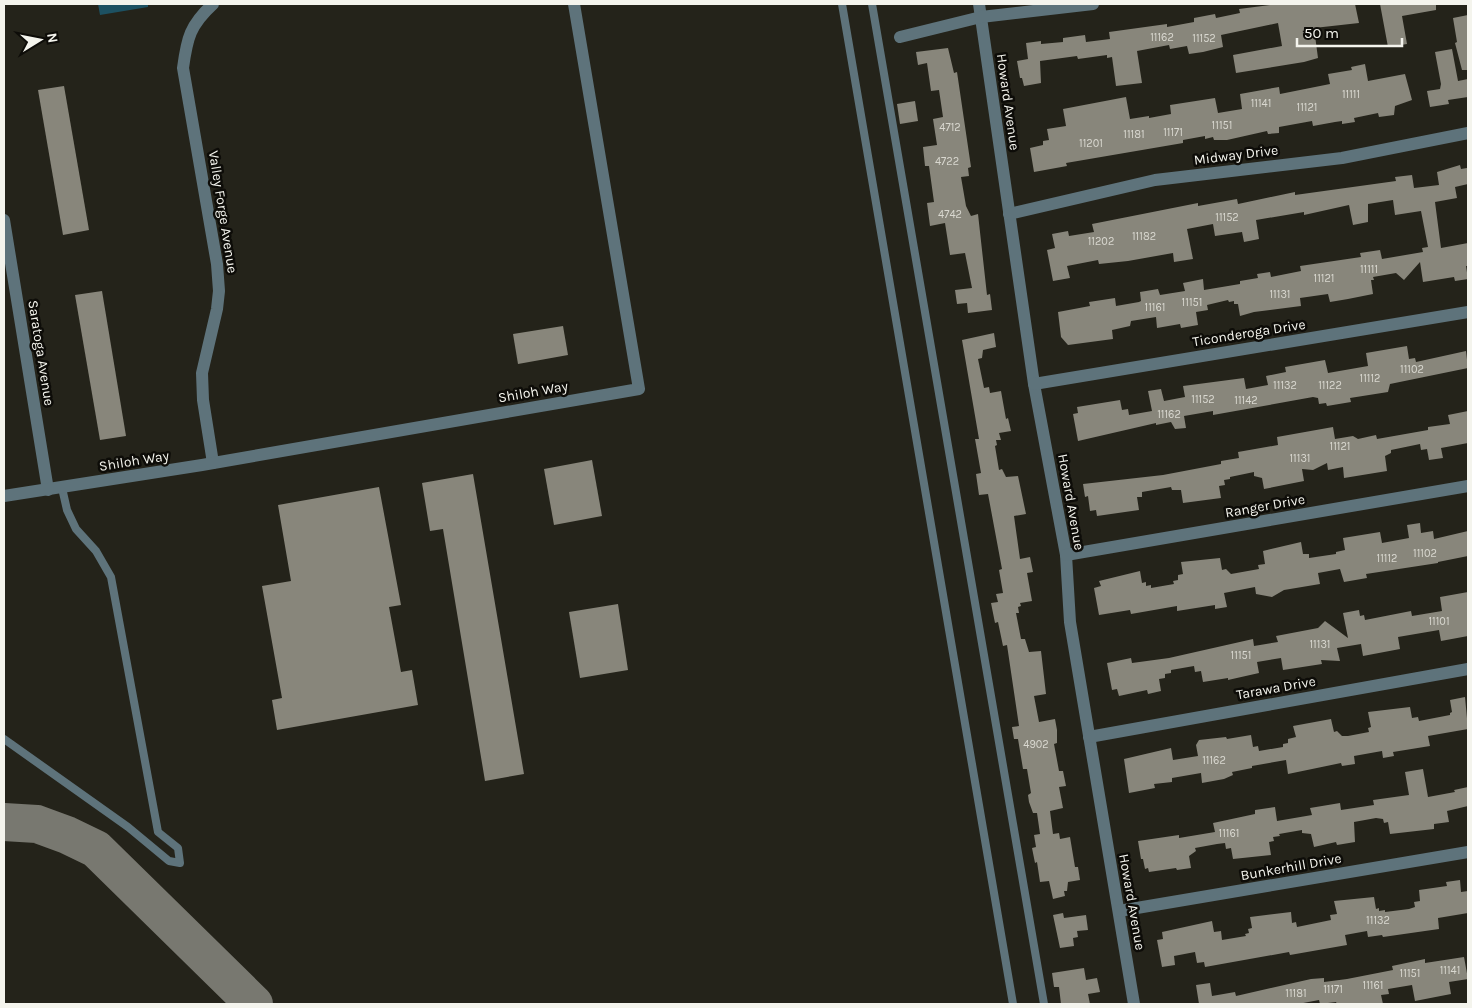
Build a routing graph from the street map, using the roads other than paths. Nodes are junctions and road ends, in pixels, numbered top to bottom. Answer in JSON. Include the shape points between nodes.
{"nodes":[{"id":1,"x":213,"y":4,"type":"edge"},
{"id":2,"x":574,"y":4,"type":"edge"},
{"id":3,"x":842,"y":4,"type":"edge"},
{"id":4,"x":872,"y":4,"type":"edge"},
{"id":5,"x":979,"y":4,"type":"edge"},
{"id":6,"x":1093,"y":4,"type":"edge"},
{"id":7,"x":981,"y":17,"type":"junction"},
{"id":8,"x":900,"y":37,"type":"dead end"},
{"id":9,"x":1468,"y":133,"type":"edge"},
{"id":10,"x":1009,"y":214,"type":"junction"},
{"id":11,"x":4,"y":220,"type":"edge"},
{"id":12,"x":1468,"y":312,"type":"edge"},
{"id":13,"x":1034,"y":384,"type":"junction"},
{"id":14,"x":213,"y":463,"type":"junction"},
{"id":15,"x":1468,"y":486,"type":"edge"},
{"id":16,"x":62,"y":488,"type":"junction"},
{"id":17,"x":48,"y":490,"type":"junction"},
{"id":18,"x":4,"y":496,"type":"edge"},
{"id":19,"x":1066,"y":555,"type":"junction"},
{"id":20,"x":1468,"y":669,"type":"edge"},
{"id":21,"x":1089,"y":737,"type":"junction"},
{"id":22,"x":4,"y":739,"type":"edge"},
{"id":23,"x":1468,"y":852,"type":"edge"},
{"id":24,"x":1119,"y":911,"type":"junction"},
{"id":25,"x":1013,"y":1004,"type":"edge"},
{"id":26,"x":1044,"y":1004,"type":"edge"},
{"id":27,"x":1134,"y":1004,"type":"edge"}],
"edges":[{"from":1,"to":14,"type":"street","name":"Valley Forge Avenue","via":[[199,16],[188,37],[183,68],[217,264],[217,309],[202,373]]},
{"from":2,"to":14,"type":"street","name":"Shiloh Way","via":[[639,389]]},
{"from":3,"to":25,"type":"lane"},
{"from":4,"to":26,"type":"lane"},
{"from":5,"to":7,"type":"street","name":"Howard Avenue"},
{"from":6,"to":7,"type":"street"},
{"from":7,"to":8,"type":"street"},
{"from":7,"to":10,"type":"street","name":"Howard Avenue"},
{"from":9,"to":10,"type":"street","name":"Midway Drive","via":[[1342,158],[1155,180]]},
{"from":10,"to":13,"type":"street","name":"Howard Avenue"},
{"from":11,"to":17,"type":"street","name":"Saratoga Avenue"},
{"from":12,"to":13,"type":"street","name":"Ticonderoga Drive"},
{"from":13,"to":19,"type":"street","name":"Howard Avenue"},
{"from":14,"to":16,"type":"street","name":"Shiloh Way"},
{"from":15,"to":19,"type":"street","name":"Ranger Drive"},
{"from":16,"to":17,"type":"street","name":"Shiloh Way"},
{"from":16,"to":22,"type":"lane","via":[[76,529],[96,551],[111,577],[158,832],[178,848],[180,864],[169,861],[128,827]]},
{"from":17,"to":18,"type":"street","name":"Shiloh Way"},
{"from":19,"to":21,"type":"street","name":"Howard Avenue","via":[[1070,622]]},
{"from":20,"to":21,"type":"street","name":"Tarawa Drive"},
{"from":21,"to":24,"type":"street","name":"Howard Avenue"},
{"from":23,"to":24,"type":"street","name":"Bunkerhill Drive"},
{"from":24,"to":27,"type":"street","name":"Howard Avenue"}]}
